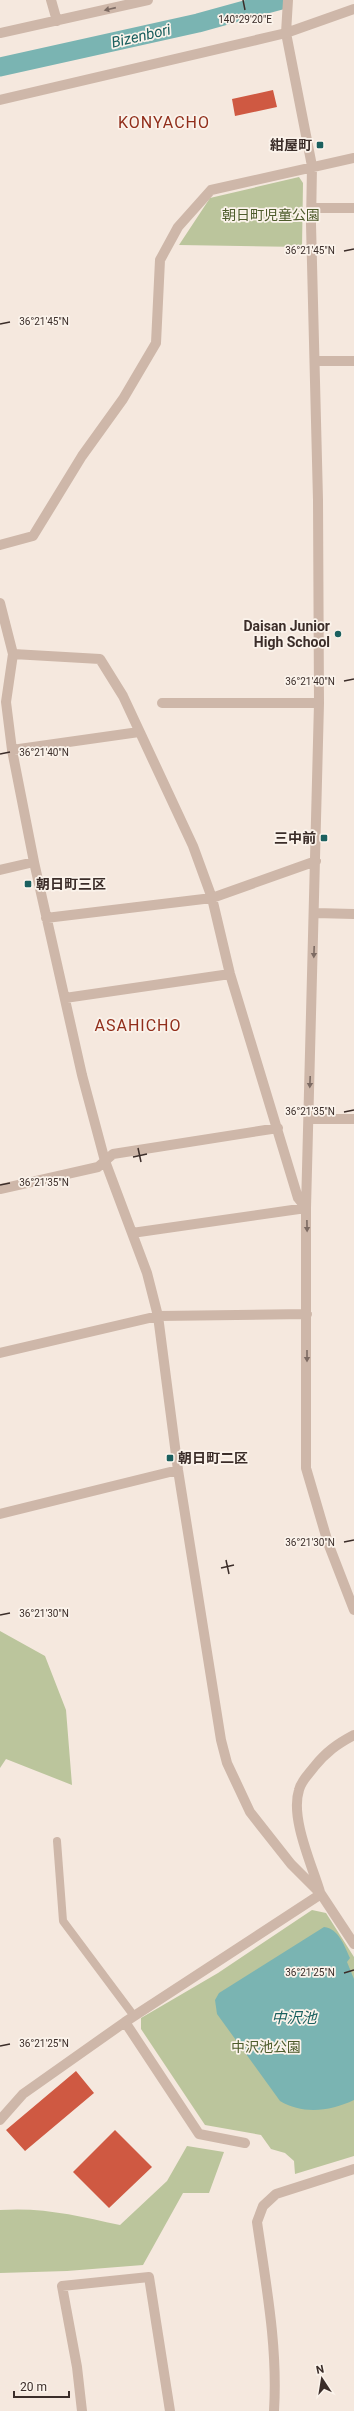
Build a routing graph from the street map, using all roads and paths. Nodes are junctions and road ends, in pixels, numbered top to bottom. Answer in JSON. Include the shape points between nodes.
{"nodes":[{"id":1,"x":51,"y":0,"type":"edge"},
{"id":2,"x":148,"y":0,"type":"edge"},
{"id":3,"x":288,"y":0,"type":"edge"},
{"id":4,"x":354,"y":9,"type":"edge"},
{"id":5,"x":57,"y":21,"type":"junction"},
{"id":6,"x":0,"y":33,"type":"edge"},
{"id":7,"x":286,"y":33,"type":"junction"},
{"id":8,"x":0,"y":100,"type":"edge"},
{"id":9,"x":354,"y":158,"type":"edge"},
{"id":10,"x":312,"y":166,"type":"junction"},
{"id":11,"x":311,"y":208,"type":"junction"},
{"id":12,"x":354,"y":208,"type":"edge"},
{"id":13,"x":315,"y":360,"type":"junction"},
{"id":14,"x":354,"y":361,"type":"edge"},
{"id":15,"x":0,"y":545,"type":"edge"},
{"id":16,"x":0,"y":603,"type":"edge"},
{"id":17,"x":13,"y":654,"type":"junction"},
{"id":18,"x":162,"y":703,"type":"dead end"},
{"id":19,"x":319,"y":703,"type":"junction"},
{"id":20,"x":139,"y":732,"type":"junction"},
{"id":21,"x":12,"y":750,"type":"junction"},
{"id":22,"x":34,"y":862,"type":"junction"},
{"id":23,"x":316,"y":862,"type":"junction"},
{"id":24,"x":0,"y":870,"type":"edge"},
{"id":25,"x":212,"y":898,"type":"junction"},
{"id":26,"x":315,"y":914,"type":"junction"},
{"id":27,"x":354,"y":914,"type":"edge"},
{"id":28,"x":46,"y":918,"type":"junction"},
{"id":29,"x":230,"y":974,"type":"junction"},
{"id":30,"x":65,"y":998,"type":"junction"},
{"id":31,"x":309,"y":1119,"type":"junction"},
{"id":32,"x":354,"y":1119,"type":"edge"},
{"id":33,"x":278,"y":1128,"type":"junction"},
{"id":34,"x":105,"y":1161,"type":"junction"},
{"id":35,"x":0,"y":1189,"type":"edge"},
{"id":36,"x":306,"y":1208,"type":"junction"},
{"id":37,"x":132,"y":1233,"type":"junction"},
{"id":38,"x":307,"y":1314,"type":"junction"},
{"id":39,"x":158,"y":1316,"type":"junction"},
{"id":40,"x":0,"y":1353,"type":"edge"},
{"id":41,"x":178,"y":1470,"type":"junction"},
{"id":42,"x":0,"y":1514,"type":"edge"},
{"id":43,"x":354,"y":1610,"type":"edge"},
{"id":44,"x":354,"y":1735,"type":"edge"},
{"id":45,"x":57,"y":1841,"type":"dead end"},
{"id":46,"x":321,"y":1894,"type":"junction"},
{"id":47,"x":354,"y":1944,"type":"edge"},
{"id":48,"x":134,"y":2016,"type":"junction"},
{"id":49,"x":125,"y":2022,"type":"junction"},
{"id":50,"x":0,"y":2120,"type":"edge"},
{"id":51,"x":245,"y":2142,"type":"dead end"},
{"id":52,"x":354,"y":2169,"type":"edge"},
{"id":53,"x":81,"y":2411,"type":"edge"},
{"id":54,"x":170,"y":2411,"type":"edge"},
{"id":55,"x":274,"y":2411,"type":"edge"}],
"edges":[{"from":1,"to":5,"type":"street"},
{"from":2,"to":5,"type":"street","one_way":true},
{"from":3,"to":7,"type":"street"},
{"from":4,"to":7,"type":"street"},
{"from":5,"to":6,"type":"street"},
{"from":7,"to":8,"type":"street"},
{"from":7,"to":10,"type":"street"},
{"from":9,"to":10,"type":"street"},
{"from":10,"to":11,"type":"street"},
{"from":10,"to":15,"type":"street","via":[[211,190],[178,227],[160,260],[156,343],[123,399],[82,456],[33,536]]},
{"from":11,"to":12,"type":"street"},
{"from":11,"to":13,"type":"street"},
{"from":13,"to":14,"type":"street"},
{"from":13,"to":19,"type":"street"},
{"from":16,"to":17,"type":"street"},
{"from":17,"to":20,"type":"street","via":[[100,658],[123,696]]},
{"from":17,"to":21,"type":"street","via":[[6,702]]},
{"from":18,"to":19,"type":"street"},
{"from":19,"to":23,"type":"street"},
{"from":20,"to":21,"type":"street"},
{"from":20,"to":25,"type":"street","via":[[193,846]]},
{"from":21,"to":22,"type":"street"},
{"from":22,"to":24,"type":"street"},
{"from":22,"to":28,"type":"street"},
{"from":23,"to":25,"type":"street"},
{"from":23,"to":26,"type":"street"},
{"from":25,"to":28,"type":"street"},
{"from":25,"to":29,"type":"street"},
{"from":26,"to":27,"type":"street"},
{"from":26,"to":31,"type":"street","one_way":true},
{"from":28,"to":30,"type":"street"},
{"from":29,"to":30,"type":"street"},
{"from":29,"to":33,"type":"street"},
{"from":30,"to":34,"type":"street"},
{"from":31,"to":32,"type":"street"},
{"from":31,"to":36,"type":"street"},
{"from":33,"to":34,"type":"street","via":[[113,1154]]},
{"from":33,"to":36,"type":"street","via":[[298,1198]]},
{"from":34,"to":35,"type":"street","via":[[98,1166]]},
{"from":34,"to":37,"type":"street"},
{"from":36,"to":37,"type":"street"},
{"from":36,"to":38,"type":"street","one_way":true},
{"from":37,"to":39,"type":"street"},
{"from":38,"to":39,"type":"street"},
{"from":38,"to":43,"type":"street","one_way":true,"via":[[306,1468],[328,1543]]},
{"from":39,"to":40,"type":"street"},
{"from":39,"to":41,"type":"street"},
{"from":41,"to":42,"type":"street"},
{"from":41,"to":46,"type":"street","via":[[215,1707],[227,1763],[250,1812],[291,1864]]},
{"from":44,"to":46,"type":"street","via":[[326,1753],[302,1782],[298,1792],[302,1834]]},
{"from":45,"to":48,"type":"lane","via":[[63,1921]]},
{"from":46,"to":47,"type":"street"},
{"from":46,"to":48,"type":"street"},
{"from":48,"to":49,"type":"street"},
{"from":49,"to":50,"type":"street","via":[[23,2094]]},
{"from":49,"to":51,"type":"street","via":[[199,2134]]},
{"from":52,"to":55,"type":"street","via":[[276,2194],[263,2206],[257,2222],[272,2330],[276,2378]]},
{"from":53,"to":54,"type":"street","via":[[77,2367],[62,2286],[150,2277]]}]}
